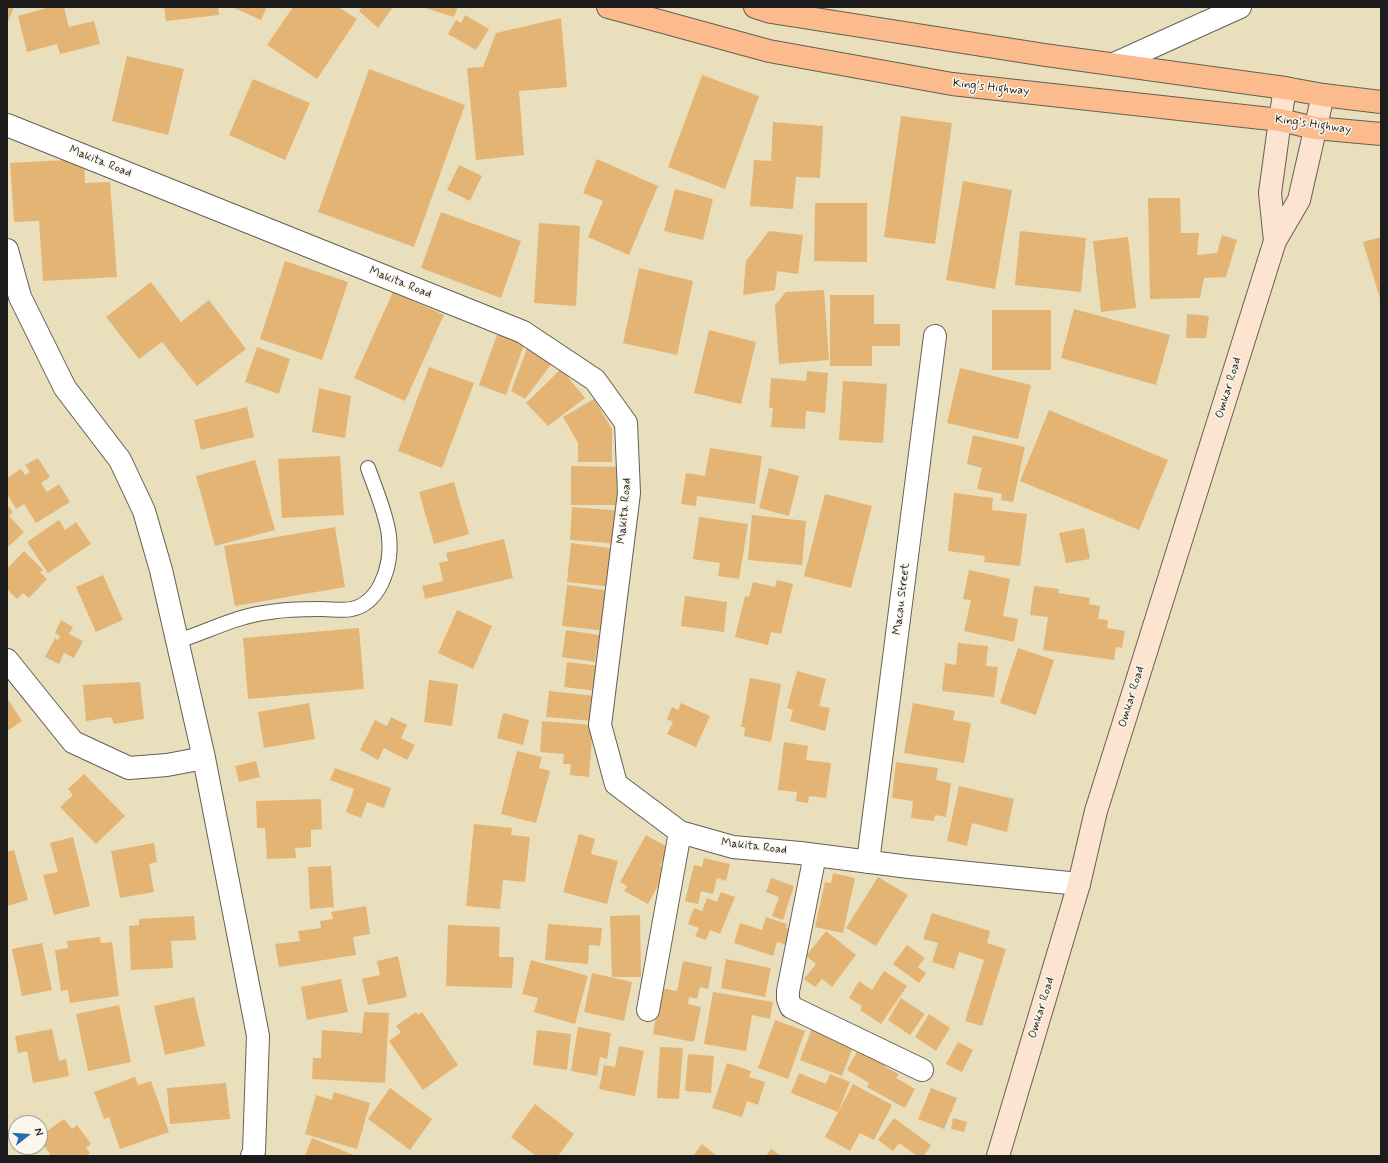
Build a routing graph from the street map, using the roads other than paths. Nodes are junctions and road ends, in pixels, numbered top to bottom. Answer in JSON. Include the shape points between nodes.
{"nodes":[{"id":1,"x":608,"y":7,"type":"edge"},
{"id":2,"x":755,"y":7,"type":"edge"},
{"id":3,"x":1240,"y":7,"type":"edge"},
{"id":4,"x":1114,"y":64,"type":"junction"},
{"id":5,"x":1285,"y":88,"type":"junction"},
{"id":6,"x":1323,"y":95,"type":"junction"},
{"id":7,"x":1381,"y":102,"type":"edge"},
{"id":8,"x":1280,"y":120,"type":"junction"},
{"id":9,"x":7,"y":125,"type":"edge"},
{"id":10,"x":1315,"y":128,"type":"junction"},
{"id":11,"x":1381,"y":134,"type":"edge"},
{"id":12,"x":1275,"y":241,"type":"junction"},
{"id":13,"x":7,"y":250,"type":"edge"},
{"id":14,"x":935,"y":336,"type":"dead end"},
{"id":15,"x":368,"y":468,"type":"dead end"},
{"id":16,"x":178,"y":641,"type":"junction"},
{"id":17,"x":7,"y":660,"type":"edge"},
{"id":18,"x":204,"y":758,"type":"junction"},
{"id":19,"x":680,"y":832,"type":"junction"},
{"id":20,"x":815,"y":855,"type":"junction"},
{"id":21,"x":868,"y":862,"type":"junction"},
{"id":22,"x":1079,"y":884,"type":"junction"},
{"id":23,"x":648,"y":1010,"type":"dead end"},
{"id":24,"x":922,"y":1070,"type":"dead end"},
{"id":25,"x":252,"y":1156,"type":"edge"},
{"id":26,"x":998,"y":1156,"type":"edge"}],
"edges":[{"from":1,"to":8,"type":"highway","name":"King's Highway","via":[[769,51],[952,84]]},
{"from":2,"to":4,"type":"highway","via":[[779,13]]},
{"from":3,"to":4,"type":"street"},
{"from":4,"to":5,"type":"highway"},
{"from":5,"to":6,"type":"highway"},
{"from":5,"to":8,"type":"street","name":"Omkar Road"},
{"from":6,"to":7,"type":"highway"},
{"from":6,"to":10,"type":"street","name":"Omkar Road"},
{"from":8,"to":10,"type":"highway","name":"King's Highway"},
{"from":8,"to":12,"type":"street","name":"Omkar Road","via":[[1270,193]]},
{"from":9,"to":19,"type":"street","name":"Makita Road","via":[[523,332],[595,380],[626,423],[629,492],[600,725],[616,784]]},
{"from":10,"to":11,"type":"highway","name":"King's Highway"},
{"from":10,"to":12,"type":"street","name":"Omkar Road","via":[[1299,200]]},
{"from":12,"to":22,"type":"street","name":"Omkar Road","via":[[1096,811]]},
{"from":13,"to":16,"type":"street","via":[[20,297],[65,388],[120,460],[144,512]]},
{"from":14,"to":21,"type":"street","name":"Macau Street"},
{"from":15,"to":16,"type":"lane","via":[[386,521],[390,544],[390,560],[386,574],[372,597],[363,605],[352,609],[294,609],[245,616]]},
{"from":16,"to":18,"type":"street"},
{"from":17,"to":18,"type":"street","via":[[73,742],[129,768],[167,766]]},
{"from":18,"to":25,"type":"street","via":[[258,1036]]},
{"from":19,"to":20,"type":"street","name":"Makita Road","via":[[733,847]]},
{"from":19,"to":23,"type":"street"},
{"from":20,"to":21,"type":"street","name":"Makita Road"},
{"from":20,"to":24,"type":"street","via":[[788,1000],[792,1007]]},
{"from":21,"to":22,"type":"street","name":"Makita Road"},
{"from":22,"to":26,"type":"street","name":"Omkar Road"}]}
